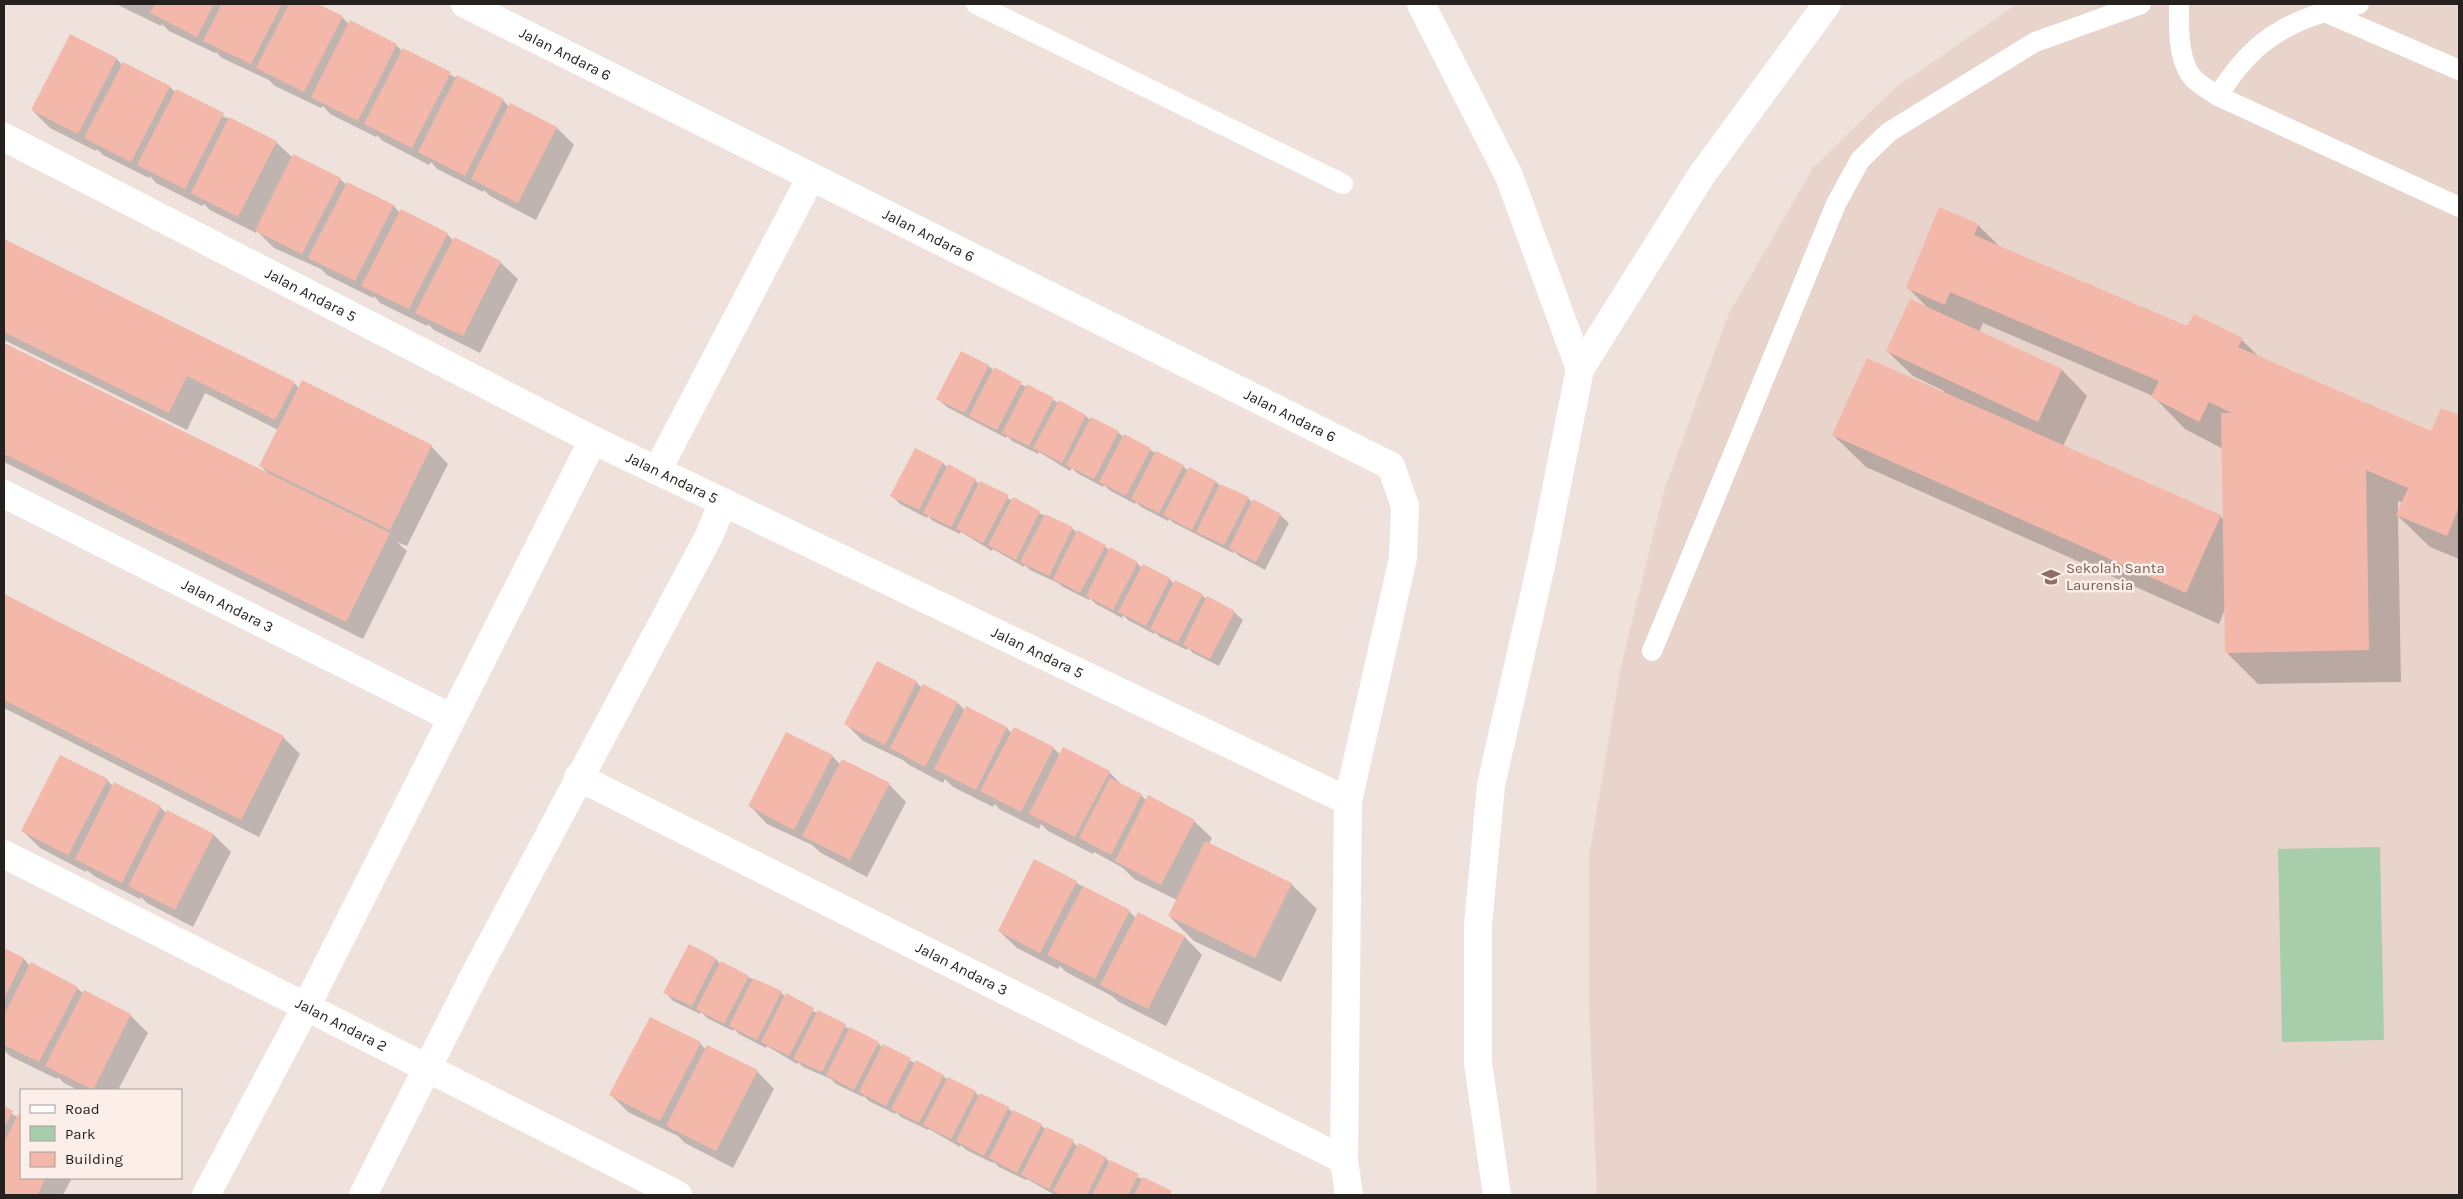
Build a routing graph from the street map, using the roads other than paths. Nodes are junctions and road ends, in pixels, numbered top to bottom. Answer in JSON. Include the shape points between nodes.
{"nodes":[{"id":1,"x":465,"y":4,"type":"edge"},
{"id":2,"x":976,"y":4,"type":"edge"},
{"id":3,"x":1421,"y":4,"type":"edge"},
{"id":4,"x":1827,"y":4,"type":"edge"},
{"id":5,"x":2141,"y":4,"type":"edge"},
{"id":6,"x":2179,"y":4,"type":"edge"},
{"id":7,"x":2359,"y":4,"type":"edge"},
{"id":8,"x":2325,"y":12,"type":"junction"},
{"id":9,"x":2459,"y":70,"type":"edge"},
{"id":10,"x":2218,"y":96,"type":"junction"},
{"id":11,"x":4,"y":137,"type":"edge"},
{"id":12,"x":811,"y":177,"type":"junction"},
{"id":13,"x":1343,"y":184,"type":"dead end"},
{"id":14,"x":2459,"y":207,"type":"edge"},
{"id":15,"x":1580,"y":369,"type":"junction"},
{"id":16,"x":593,"y":440,"type":"junction"},
{"id":17,"x":657,"y":471,"type":"junction"},
{"id":18,"x":4,"y":494,"type":"edge"},
{"id":19,"x":722,"y":502,"type":"junction"},
{"id":20,"x":1652,"y":651,"type":"dead end"},
{"id":21,"x":452,"y":718,"type":"junction"},
{"id":22,"x":578,"y":777,"type":"junction"},
{"id":23,"x":1348,"y":801,"type":"junction"},
{"id":24,"x":4,"y":854,"type":"edge"},
{"id":25,"x":306,"y":1007,"type":"junction"},
{"id":26,"x":427,"y":1068,"type":"junction"},
{"id":27,"x":1344,"y":1160,"type":"junction"},
{"id":28,"x":206,"y":1195,"type":"edge"},
{"id":29,"x":363,"y":1195,"type":"edge"},
{"id":30,"x":678,"y":1195,"type":"edge"},
{"id":31,"x":1349,"y":1195,"type":"edge"},
{"id":32,"x":1496,"y":1195,"type":"edge"}],
"edges":[{"from":1,"to":12,"type":"street","name":"Jalan Andara 6"},
{"from":2,"to":13,"type":"lane"},
{"from":3,"to":15,"type":"street","via":[[1509,176]]},
{"from":4,"to":15,"type":"street","via":[[1700,176]]},
{"from":5,"to":20,"type":"lane","via":[[2035,42],[1889,132],[1860,160],[1836,204]]},
{"from":6,"to":10,"type":"lane","via":[[2184,61],[2194,79]]},
{"from":7,"to":8,"type":"lane"},
{"from":8,"to":9,"type":"lane"},
{"from":8,"to":10,"type":"lane","via":[[2291,24],[2262,42],[2233,72]]},
{"from":10,"to":14,"type":"lane"},
{"from":11,"to":16,"type":"street","name":"Jalan Andara 5"},
{"from":12,"to":17,"type":"street"},
{"from":12,"to":23,"type":"street","name":"Jalan Andara 6","via":[[1391,466],[1406,506],[1403,558]]},
{"from":15,"to":32,"type":"street","via":[[1490,794],[1478,925],[1478,1063]]},
{"from":16,"to":17,"type":"street","name":"Jalan Andara 5"},
{"from":16,"to":21,"type":"street"},
{"from":17,"to":19,"type":"street","name":"Jalan Andara 5"},
{"from":18,"to":21,"type":"street","name":"Jalan Andara 3"},
{"from":19,"to":22,"type":"street","via":[[709,536]]},
{"from":19,"to":23,"type":"street","name":"Jalan Andara 5"},
{"from":21,"to":25,"type":"street"},
{"from":22,"to":26,"type":"street"},
{"from":22,"to":27,"type":"street","name":"Jalan Andara 3"},
{"from":23,"to":27,"type":"street"},
{"from":24,"to":25,"type":"street","name":"Jalan Andara 2"},
{"from":25,"to":26,"type":"street","name":"Jalan Andara 2"},
{"from":25,"to":28,"type":"street"},
{"from":26,"to":29,"type":"street"},
{"from":26,"to":30,"type":"street","name":"Jalan Andara 2"},
{"from":27,"to":31,"type":"street"}]}
